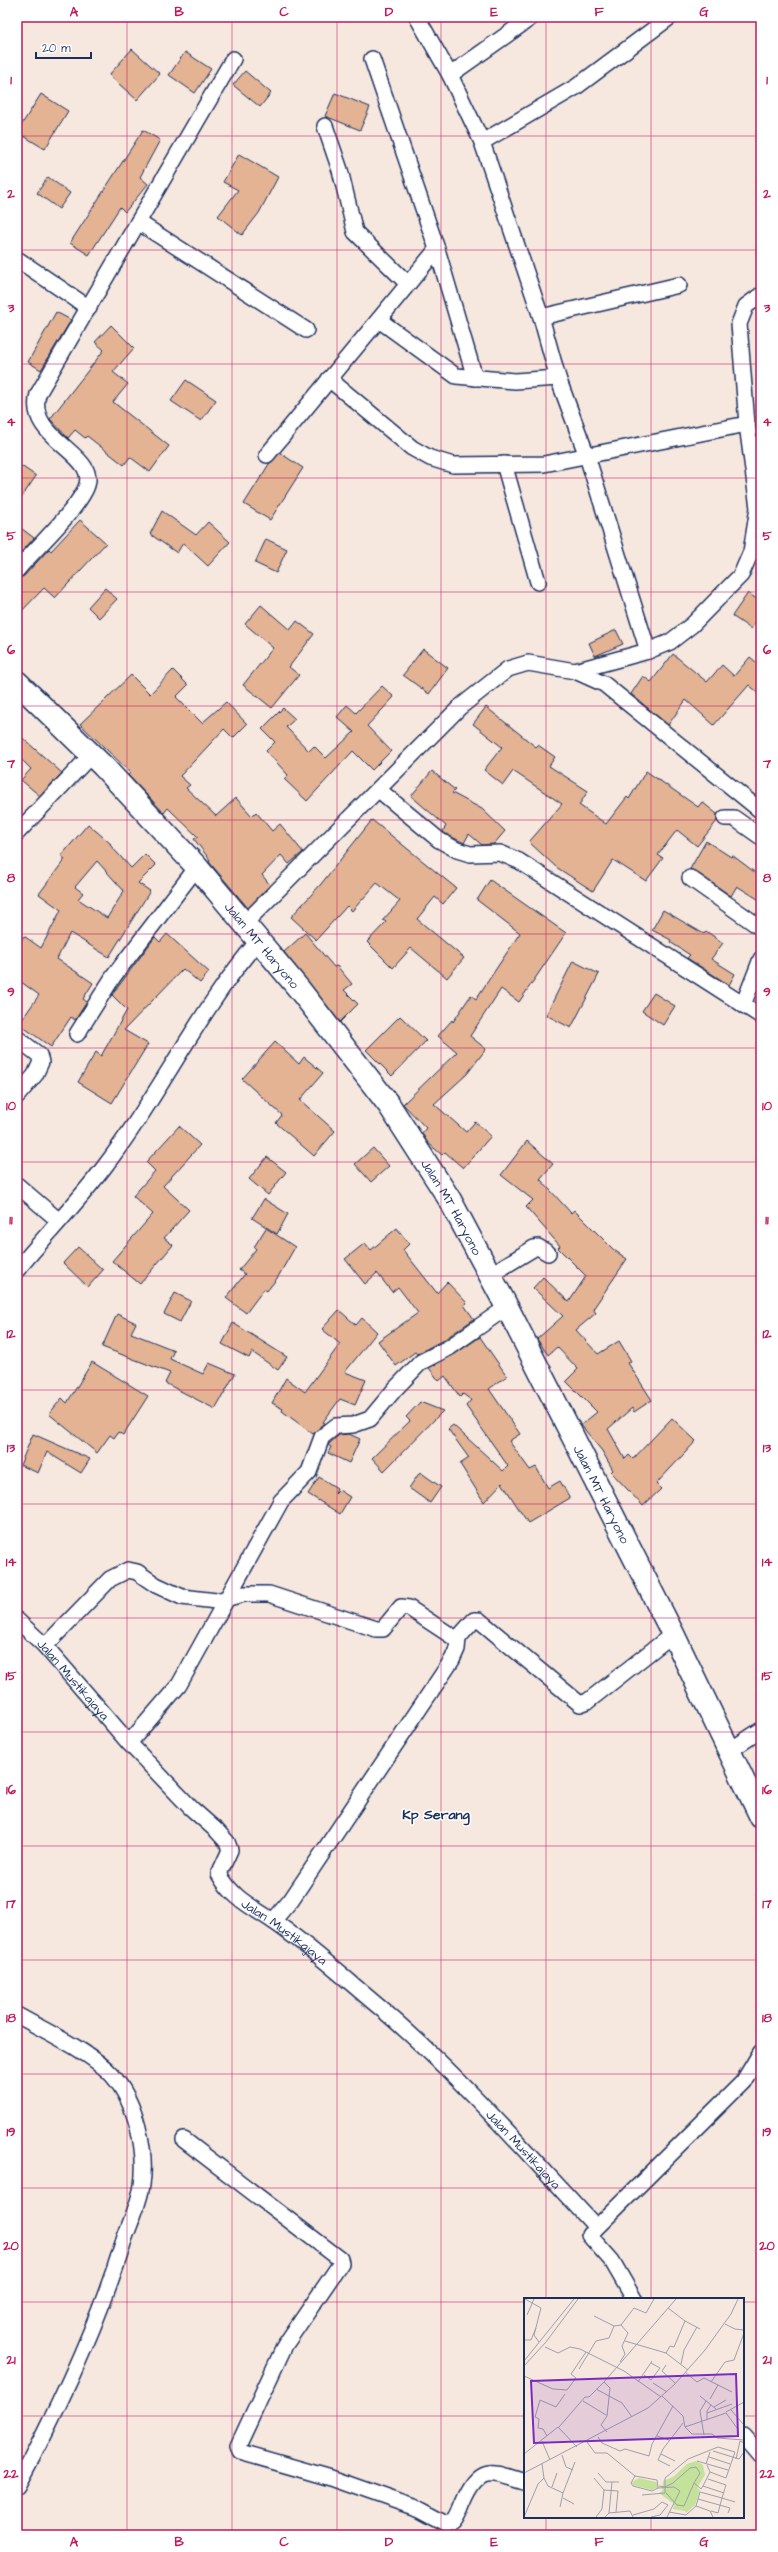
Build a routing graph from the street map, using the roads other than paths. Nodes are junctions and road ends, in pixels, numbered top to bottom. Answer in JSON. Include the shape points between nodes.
{"nodes":[{"id":1,"x":417,"y":17,"type":"edge"},
{"id":2,"x":532,"y":17,"type":"edge"},
{"id":3,"x":670,"y":17,"type":"edge"},
{"id":4,"x":516,"y":22,"type":"edge"},
{"id":5,"x":233,"y":59,"type":"dead end"},
{"id":6,"x":372,"y":59,"type":"dead end"},
{"id":7,"x":450,"y":75,"type":"junction"},
{"id":8,"x":325,"y":126,"type":"dead end"},
{"id":9,"x":482,"y":142,"type":"junction"},
{"id":10,"x":138,"y":222,"type":"junction"},
{"id":11,"x":437,"y":249,"type":"junction"},
{"id":12,"x":17,"y":259,"type":"edge"},
{"id":13,"x":408,"y":284,"type":"junction"},
{"id":14,"x":679,"y":285,"type":"dead end"},
{"id":15,"x":761,"y":295,"type":"edge"},
{"id":16,"x":89,"y":308,"type":"junction"},
{"id":17,"x":541,"y":317,"type":"junction"},
{"id":18,"x":379,"y":320,"type":"junction"},
{"id":19,"x":306,"y":330,"type":"dead end"},
{"id":20,"x":475,"y":378,"type":"junction"},
{"id":21,"x":558,"y":378,"type":"junction"},
{"id":22,"x":329,"y":379,"type":"junction"},
{"id":23,"x":747,"y":424,"type":"junction"},
{"id":24,"x":267,"y":455,"type":"dead end"},
{"id":25,"x":587,"y":456,"type":"junction"},
{"id":26,"x":504,"y":464,"type":"junction"},
{"id":27,"x":17,"y":570,"type":"edge"},
{"id":28,"x":538,"y":582,"type":"dead end"},
{"id":29,"x":648,"y":651,"type":"junction"},
{"id":30,"x":575,"y":671,"type":"junction"},
{"id":31,"x":17,"y":682,"type":"edge"},
{"id":32,"x":91,"y":755,"type":"junction"},
{"id":33,"x":379,"y":790,"type":"junction"},
{"id":34,"x":761,"y":811,"type":"edge"},
{"id":35,"x":725,"y":818,"type":"dead end"},
{"id":36,"x":17,"y":833,"type":"edge"},
{"id":37,"x":761,"y":837,"type":"edge"},
{"id":38,"x":197,"y":867,"type":"junction"},
{"id":39,"x":690,"y":878,"type":"dead end"},
{"id":40,"x":244,"y":924,"type":"junction"},
{"id":41,"x":761,"y":928,"type":"edge"},
{"id":42,"x":258,"y":941,"type":"junction"},
{"id":43,"x":761,"y":959,"type":"edge"},
{"id":44,"x":743,"y":1005,"type":"junction"},
{"id":45,"x":761,"y":1016,"type":"edge"},
{"id":46,"x":77,"y":1034,"type":"dead end"},
{"id":47,"x":17,"y":1038,"type":"edge"},
{"id":48,"x":17,"y":1096,"type":"edge"},
{"id":49,"x":17,"y":1185,"type":"edge"},
{"id":50,"x":58,"y":1220,"type":"junction"},
{"id":51,"x":548,"y":1253,"type":"dead end"},
{"id":52,"x":17,"y":1270,"type":"edge"},
{"id":53,"x":490,"y":1275,"type":"junction"},
{"id":54,"x":507,"y":1307,"type":"junction"},
{"id":55,"x":225,"y":1599,"type":"junction"},
{"id":56,"x":17,"y":1620,"type":"edge"},
{"id":57,"x":673,"y":1634,"type":"junction"},
{"id":58,"x":458,"y":1638,"type":"junction"},
{"id":59,"x":45,"y":1646,"type":"junction"},
{"id":60,"x":761,"y":1730,"type":"edge"},
{"id":61,"x":129,"y":1744,"type":"junction"},
{"id":62,"x":729,"y":1751,"type":"junction"},
{"id":63,"x":761,"y":1816,"type":"edge"},
{"id":64,"x":273,"y":1921,"type":"junction"},
{"id":65,"x":17,"y":2015,"type":"edge"},
{"id":66,"x":761,"y":2052,"type":"edge"},
{"id":67,"x":184,"y":2140,"type":"dead end"},
{"id":68,"x":592,"y":2231,"type":"junction"},
{"id":69,"x":633,"y":2298,"type":"edge"},
{"id":70,"x":524,"y":2482,"type":"edge"},
{"id":71,"x":17,"y":2486,"type":"edge"}],
"edges":[{"from":1,"to":7,"type":"street"},
{"from":2,"to":4,"type":"street"},
{"from":3,"to":9,"type":"street","via":[[576,87]]},
{"from":4,"to":7,"type":"street"},
{"from":5,"to":10,"type":"street"},
{"from":6,"to":11,"type":"street"},
{"from":7,"to":9,"type":"street"},
{"from":8,"to":13,"type":"street","via":[[340,170],[355,232]]},
{"from":9,"to":17,"type":"street"},
{"from":10,"to":16,"type":"street"},
{"from":10,"to":19,"type":"street"},
{"from":11,"to":13,"type":"street"},
{"from":11,"to":20,"type":"street"},
{"from":12,"to":16,"type":"street"},
{"from":13,"to":18,"type":"street"},
{"from":14,"to":17,"type":"street"},
{"from":15,"to":23,"type":"street","via":[[746,306],[739,324]]},
{"from":16,"to":27,"type":"street","via":[[44,382],[36,406],[36,413],[45,429],[80,462],[87,475],[85,490]]},
{"from":17,"to":21,"type":"street"},
{"from":18,"to":20,"type":"street","via":[[456,376]]},
{"from":18,"to":22,"type":"street"},
{"from":20,"to":21,"type":"street","via":[[515,381]]},
{"from":21,"to":25,"type":"street"},
{"from":22,"to":24,"type":"street"},
{"from":22,"to":26,"type":"street","via":[[412,448],[430,458],[453,465]]},
{"from":23,"to":25,"type":"street"},
{"from":23,"to":29,"type":"street","via":[[758,508],[751,552],[741,575],[692,625],[670,642]]},
{"from":25,"to":26,"type":"street","via":[[544,464]]},
{"from":25,"to":29,"type":"street"},
{"from":26,"to":28,"type":"street"},
{"from":29,"to":30,"type":"street"},
{"from":30,"to":33,"type":"street","via":[[528,662],[508,669],[460,707]]},
{"from":30,"to":34,"type":"street","via":[[604,684]]},
{"from":31,"to":32,"type":"main road","name":"Jalan MT Haryono"},
{"from":32,"to":36,"type":"street"},
{"from":32,"to":38,"type":"main road","name":"Jalan MT Haryono"},
{"from":33,"to":40,"type":"street"},
{"from":33,"to":44,"type":"street","via":[[439,840],[470,854],[500,854],[519,861]]},
{"from":35,"to":37,"type":"street","via":[[734,818]]},
{"from":38,"to":40,"type":"main road","name":"Jalan MT Haryono"},
{"from":38,"to":46,"type":"street","via":[[112,978]]},
{"from":39,"to":41,"type":"street"},
{"from":40,"to":42,"type":"main road","name":"Jalan MT Haryono"},
{"from":42,"to":50,"type":"street","via":[[228,976],[169,1074],[105,1166]]},
{"from":42,"to":53,"type":"main road","name":"Jalan MT Haryono","via":[[389,1105],[450,1200]]},
{"from":43,"to":44,"type":"street"},
{"from":44,"to":45,"type":"street"},
{"from":47,"to":48,"type":"street","via":[[39,1055],[41,1062],[35,1075]]},
{"from":49,"to":50,"type":"street"},
{"from":50,"to":52,"type":"street"},
{"from":51,"to":53,"type":"street","via":[[538,1247],[534,1248]]},
{"from":53,"to":54,"type":"main road","name":"Jalan MT Haryono"},
{"from":54,"to":55,"type":"street","via":[[450,1347],[421,1362],[370,1419],[353,1426],[336,1426],[322,1437],[309,1472],[281,1501]]},
{"from":54,"to":57,"type":"main road","name":"Jalan MT Haryono"},
{"from":55,"to":58,"type":"street","via":[[244,1594],[269,1594],[376,1629],[383,1629],[401,1607],[409,1608],[446,1634]]},
{"from":55,"to":59,"type":"street","via":[[216,1601],[182,1598],[137,1572],[128,1570],[110,1579]]},
{"from":55,"to":61,"type":"street","via":[[179,1685]]},
{"from":56,"to":59,"type":"street","name":"Jalan Mustikajaya"},
{"from":57,"to":58,"type":"street","via":[[588,1701],[580,1704],[479,1620],[469,1624]]},
{"from":57,"to":62,"type":"main road","name":"Jalan MT Haryono"},
{"from":58,"to":64,"type":"street","via":[[452,1660],[291,1900]]},
{"from":59,"to":61,"type":"street","name":"Jalan Mustikajaya"},
{"from":60,"to":62,"type":"street"},
{"from":61,"to":64,"type":"street","name":"Jalan Mustikajaya","via":[[227,1842],[230,1850],[219,1874],[226,1885],[248,1907]]},
{"from":62,"to":63,"type":"main road","name":"Jalan MT Haryono"},
{"from":64,"to":68,"type":"street","name":"Jalan Mustikajaya","via":[[384,2012],[471,2093]]},
{"from":65,"to":71,"type":"street","via":[[82,2052],[112,2075],[132,2109],[143,2144],[142,2186],[110,2286],[52,2418]]},
{"from":66,"to":68,"type":"street","via":[[743,2082]]},
{"from":67,"to":70,"type":"street","via":[[340,2259],[341,2264],[285,2345],[238,2446],[240,2452],[331,2478],[419,2509],[445,2523],[453,2523],[458,2517],[471,2485],[487,2472],[495,2472]]},
{"from":68,"to":69,"type":"street","name":"Jalan Mustikajaya"}]}
